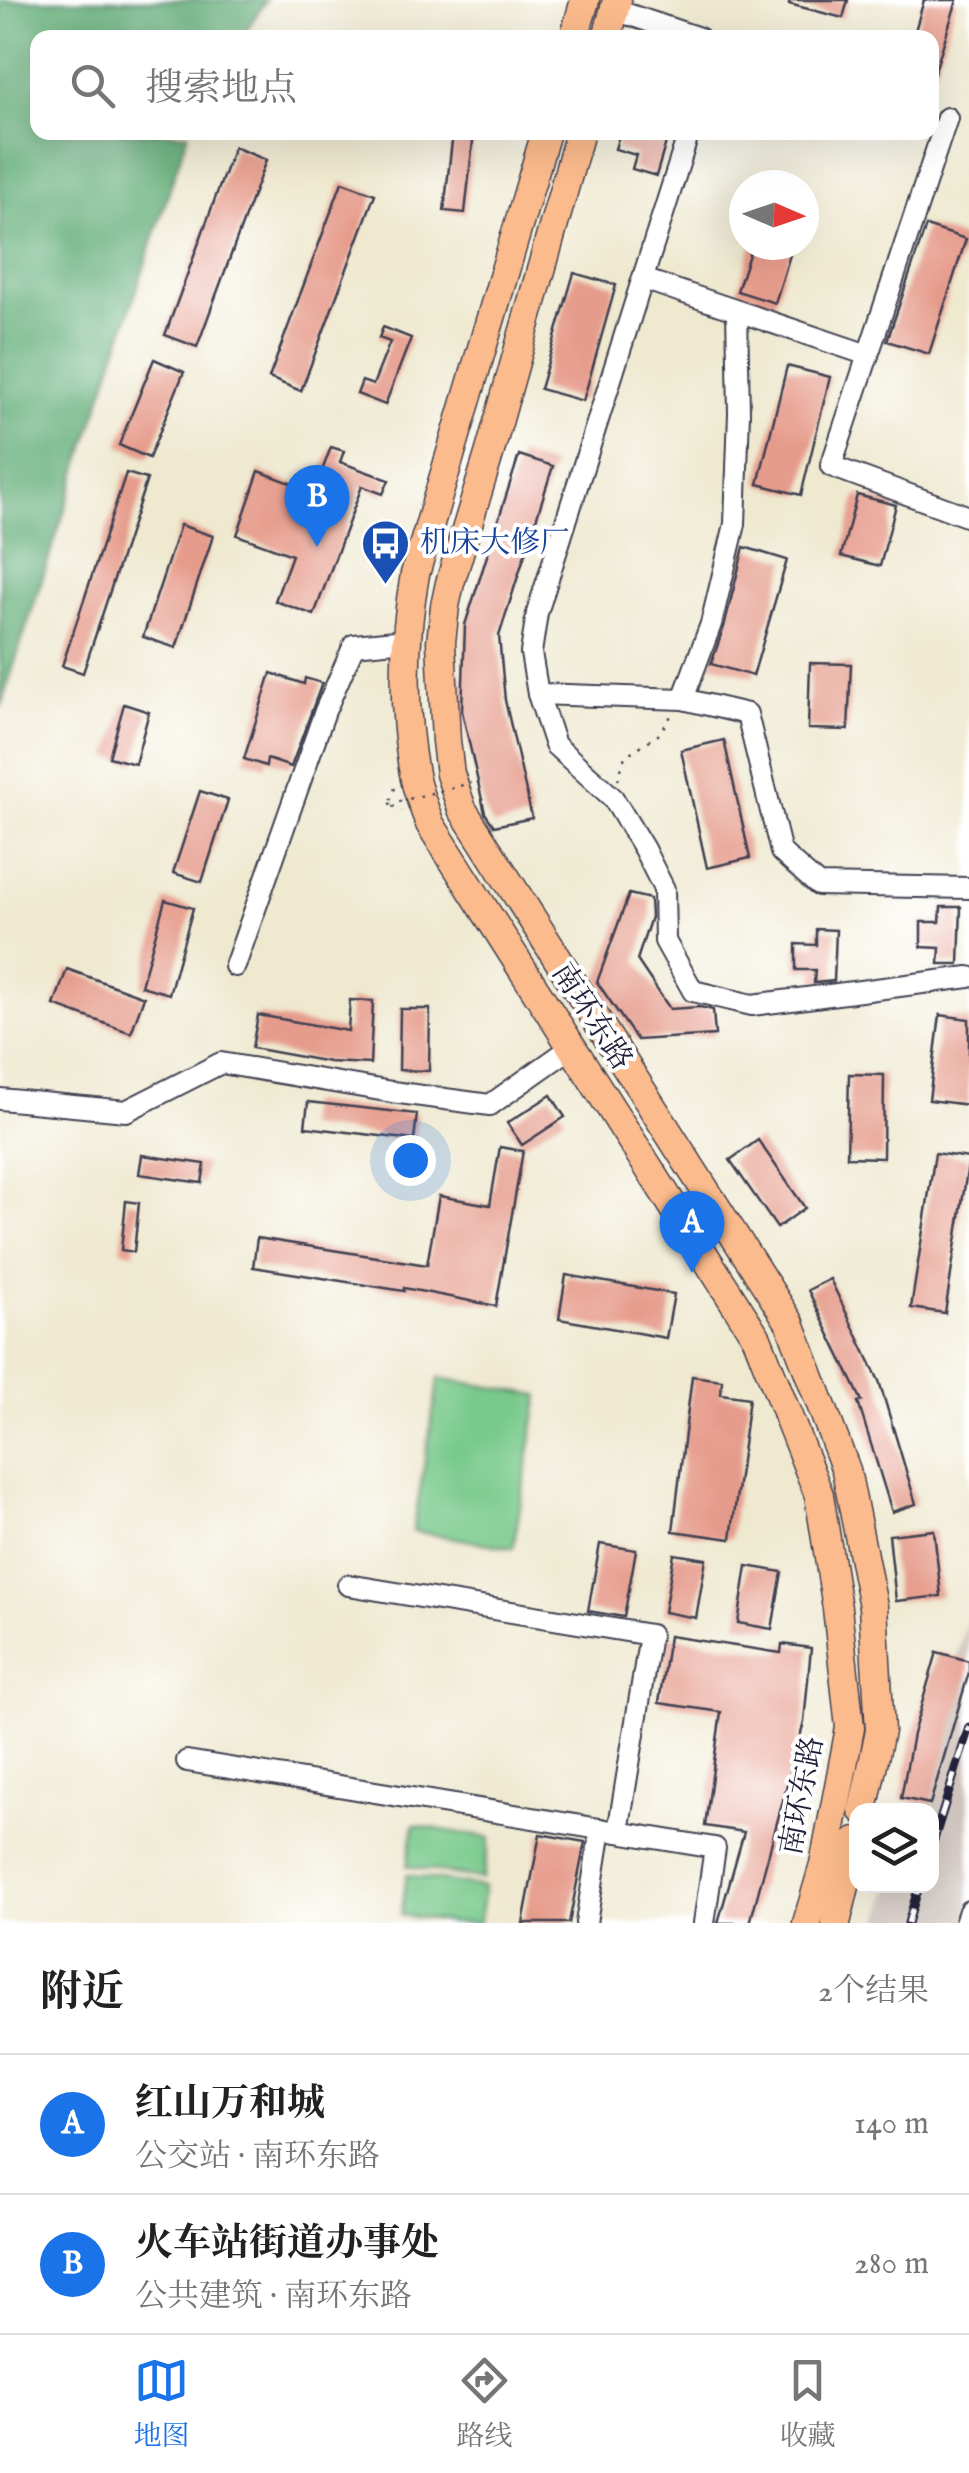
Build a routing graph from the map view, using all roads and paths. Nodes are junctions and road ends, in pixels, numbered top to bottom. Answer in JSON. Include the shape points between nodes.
{"nodes":[{"id":1,"x":585,"y":0,"type":"edge"},
{"id":2,"x":616,"y":5,"type":"edge"},
{"id":3,"x":576,"y":30,"type":"edge"},
{"id":4,"x":609,"y":30,"type":"edge"},
{"id":5,"x":679,"y":30,"type":"edge"},
{"id":6,"x":946,"y":118,"type":"dead end"},
{"id":7,"x":939,"y":139,"type":"edge"},
{"id":8,"x":544,"y":140,"type":"edge"},
{"id":9,"x":578,"y":140,"type":"edge"},
{"id":10,"x":686,"y":140,"type":"edge"},
{"id":11,"x":939,"y":140,"type":"edge"},
{"id":12,"x":642,"y":279,"type":"junction"},
{"id":13,"x":737,"y":311,"type":"junction"},
{"id":14,"x":868,"y":355,"type":"junction"},
{"id":15,"x":969,"y":518,"type":"edge"},
{"id":16,"x":406,"y":640,"type":"junction"},
{"id":17,"x":538,"y":694,"type":"junction"},
{"id":18,"x":683,"y":699,"type":"junction"},
{"id":19,"x":471,"y":783,"type":"dead end"},
{"id":20,"x":613,"y":798,"type":"junction"},
{"id":21,"x":389,"y":804,"type":"dead end"},
{"id":22,"x":969,"y":888,"type":"edge"},
{"id":23,"x":235,"y":966,"type":"dead end"},
{"id":24,"x":969,"y":977,"type":"edge"},
{"id":25,"x":572,"y":1046,"type":"junction"},
{"id":26,"x":0,"y":1099,"type":"edge"},
{"id":27,"x":348,"y":1585,"type":"dead end"},
{"id":28,"x":187,"y":1761,"type":"dead end"},
{"id":29,"x":865,"y":1803,"type":"edge"},
{"id":30,"x":610,"y":1830,"type":"junction"},
{"id":31,"x":849,"y":1870,"type":"edge"},
{"id":32,"x":969,"y":1911,"type":"edge"},
{"id":33,"x":586,"y":1923,"type":"edge"},
{"id":34,"x":704,"y":1923,"type":"edge"},
{"id":35,"x":807,"y":1923,"type":"edge"},
{"id":36,"x":836,"y":1923,"type":"edge"},
{"id":37,"x":965,"y":1923,"type":"edge"}],
"edges":[{"from":1,"to":3,"type":"highway"},
{"from":2,"to":4,"type":"highway"},
{"from":2,"to":5,"type":"street"},
{"from":6,"to":7,"type":"street"},
{"from":8,"to":16,"type":"highway","name":"南环东路","via":[[416,574]]},
{"from":9,"to":29,"type":"highway","name":"南环东路","via":[[450,583],[441,642],[450,774],[462,809],[790,1323],[846,1470],[873,1606],[880,1731]]},
{"from":10,"to":12,"type":"street"},
{"from":11,"to":14,"type":"street"},
{"from":12,"to":13,"type":"street"},
{"from":12,"to":17,"type":"street","via":[[536,613]]},
{"from":13,"to":14,"type":"street"},
{"from":13,"to":18,"type":"street","via":[[735,524],[711,624]]},
{"from":14,"to":15,"type":"street","via":[[831,466]]},
{"from":16,"to":23,"type":"street","via":[[354,645]]},
{"from":16,"to":25,"type":"highway","name":"南环东路","via":[[410,744],[430,824]]},
{"from":17,"to":18,"type":"street"},
{"from":17,"to":20,"type":"street","via":[[554,745]]},
{"from":18,"to":20,"type":"path","via":[[658,735],[625,756]]},
{"from":18,"to":22,"type":"street","via":[[747,714],[781,852],[818,884]]},
{"from":19,"to":21,"type":"path","bridge":true},
{"from":20,"to":24,"type":"street","via":[[664,889],[665,941],[693,991],[752,1005]]},
{"from":25,"to":26,"type":"street","via":[[490,1105],[221,1062],[126,1112]]},
{"from":25,"to":35,"type":"highway","name":"南环东路","via":[[757,1338],[819,1494],[850,1728]]},
{"from":27,"to":30,"type":"street","via":[[650,1635]]},
{"from":28,"to":30,"type":"street"},
{"from":30,"to":33,"type":"street"},
{"from":30,"to":34,"type":"street","via":[[715,1848]]},
{"from":31,"to":36,"type":"highway","name":"南环东路"},
{"from":32,"to":37,"type":"street"}]}
